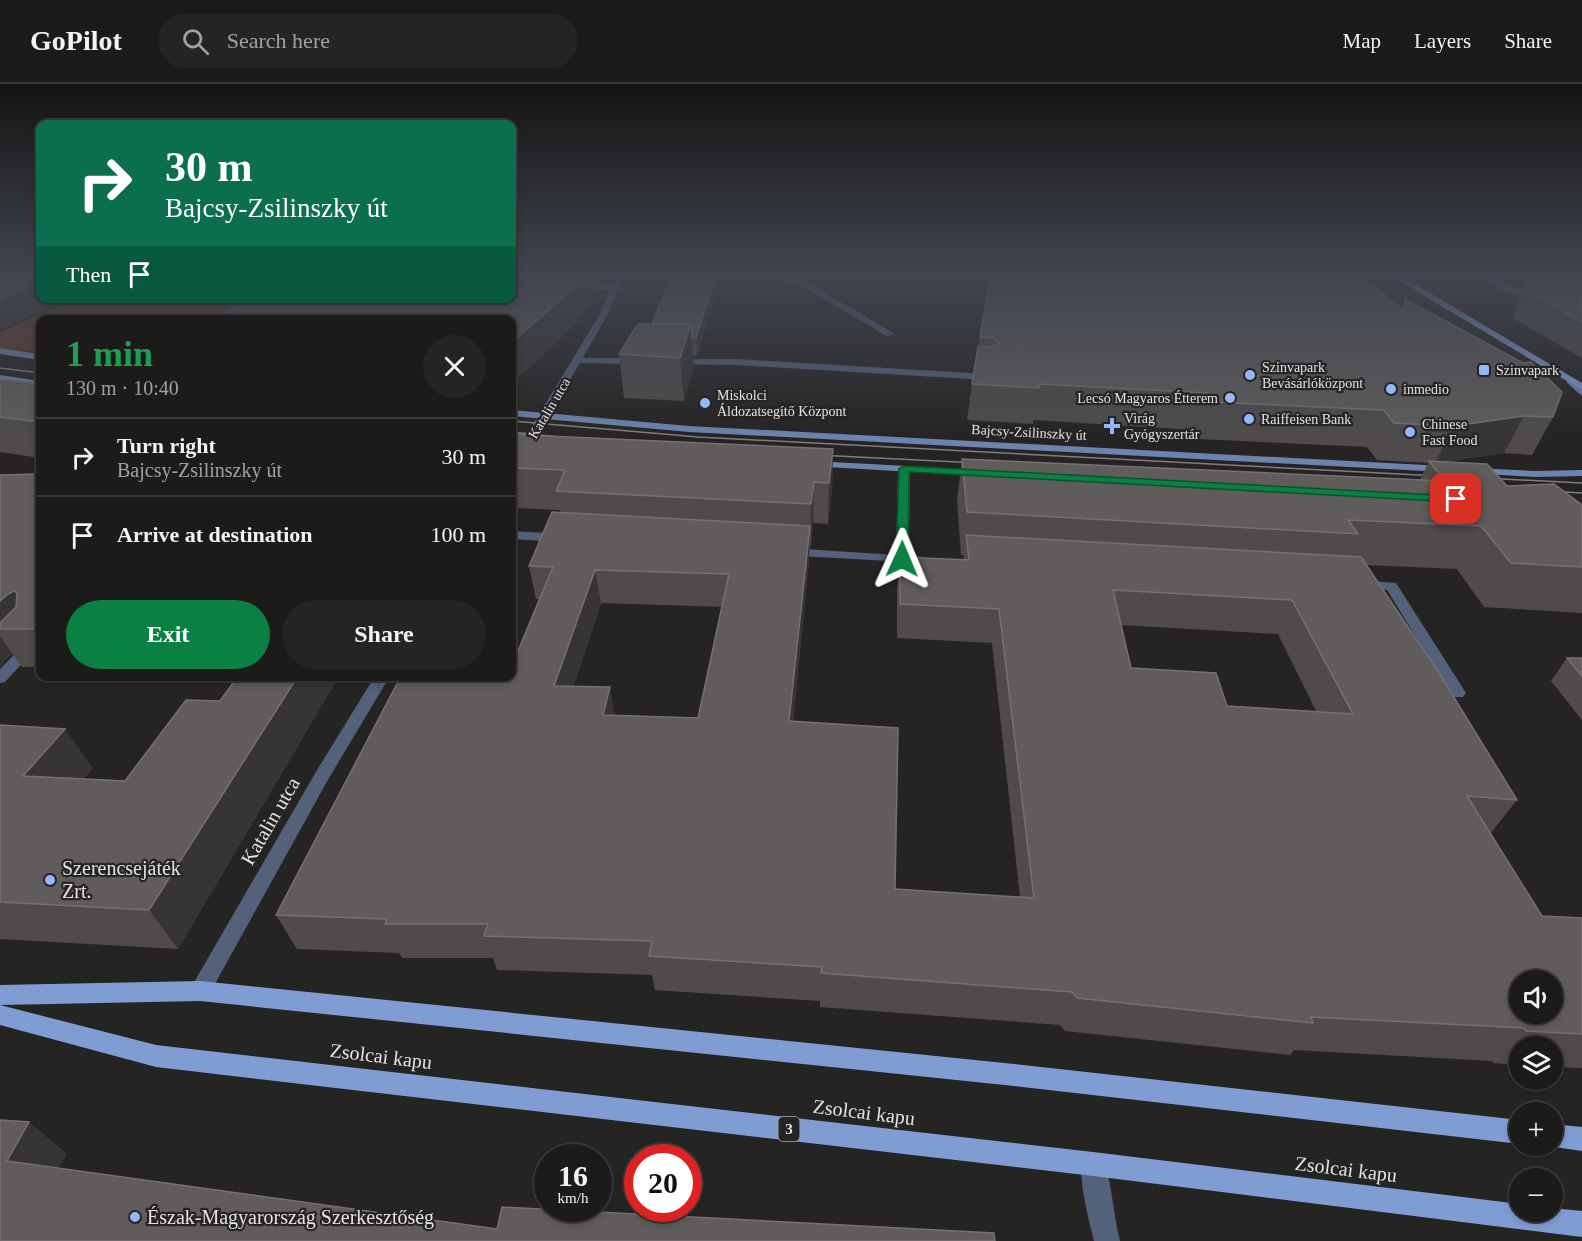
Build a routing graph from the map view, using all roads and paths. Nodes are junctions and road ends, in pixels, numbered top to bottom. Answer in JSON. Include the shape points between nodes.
{"nodes":[{"id":1,"x":593,"y":330,"type":"edge"},
{"id":2,"x":883,"y":330,"type":"edge"},
{"id":3,"x":1486,"y":330,"type":"edge"},
{"id":4,"x":890,"y":334,"type":"dead end"},
{"id":5,"x":0,"y":351,"type":"edge"},
{"id":6,"x":36,"y":356,"type":"edge"},
{"id":7,"x":577,"y":360,"type":"junction"},
{"id":8,"x":645,"y":361,"type":"edge"},
{"id":9,"x":668,"y":362,"type":"edge"},
{"id":10,"x":987,"y":377,"type":"edge"},
{"id":11,"x":0,"y":378,"type":"edge"},
{"id":12,"x":1571,"y":381,"type":"junction"},
{"id":13,"x":36,"y":383,"type":"edge"},
{"id":14,"x":1582,"y":387,"type":"edge"},
{"id":15,"x":1582,"y":393,"type":"edge"},
{"id":16,"x":516,"y":413,"type":"edge"},
{"id":17,"x":545,"y":417,"type":"junction"},
{"id":18,"x":516,"y":442,"type":"edge"},
{"id":19,"x":798,"y":464,"type":"edge"},
{"id":20,"x":904,"y":469,"type":"junction"},
{"id":21,"x":1582,"y":473,"type":"edge"},
{"id":22,"x":999,"y":474,"type":"edge"},
{"id":23,"x":516,"y":535,"type":"edge"},
{"id":24,"x":571,"y":538,"type":"edge"},
{"id":25,"x":772,"y":551,"type":"edge"},
{"id":26,"x":902,"y":559,"type":"junction"},
{"id":27,"x":926,"y":560,"type":"edge"},
{"id":28,"x":1343,"y":584,"type":"edge"},
{"id":29,"x":36,"y":640,"type":"edge"},
{"id":30,"x":0,"y":678,"type":"edge"},
{"id":31,"x":380,"y":681,"type":"edge"},
{"id":32,"x":1458,"y":693,"type":"dead end"},
{"id":33,"x":200,"y":991,"type":"junction"},
{"id":34,"x":0,"y":995,"type":"edge"},
{"id":35,"x":0,"y":1015,"type":"edge"},
{"id":36,"x":1509,"y":1131,"type":"edge"},
{"id":37,"x":1563,"y":1137,"type":"edge"},
{"id":38,"x":1582,"y":1139,"type":"edge"},
{"id":39,"x":1093,"y":1164,"type":"junction"},
{"id":40,"x":1582,"y":1224,"type":"edge"},
{"id":41,"x":1107,"y":1241,"type":"edge"}],
"edges":[{"from":1,"to":7,"type":"street","name":"Katalin utca"},
{"from":2,"to":4,"type":"street"},
{"from":3,"to":12,"type":"main road"},
{"from":5,"to":6,"type":"street"},
{"from":7,"to":8,"type":"street"},
{"from":7,"to":17,"type":"street","name":"Katalin utca"},
{"from":9,"to":10,"type":"street","via":[[736,362]]},
{"from":11,"to":13,"type":"street"},
{"from":12,"to":14,"type":"main road"},
{"from":12,"to":15,"type":"street"},
{"from":16,"to":17,"type":"street","name":"Bajcsy-Zsilinszky út"},
{"from":17,"to":18,"type":"street","name":"Katalin utca","via":[[532,444]]},
{"from":17,"to":21,"type":"street","name":"Bajcsy-Zsilinszky út","via":[[689,429],[1534,474]]},
{"from":19,"to":20,"type":"street"},
{"from":20,"to":22,"type":"street"},
{"from":20,"to":26,"type":"street"},
{"from":23,"to":24,"type":"street"},
{"from":25,"to":26,"type":"street"},
{"from":26,"to":27,"type":"street"},
{"from":28,"to":32,"type":"street","via":[[1391,586]]},
{"from":29,"to":30,"type":"street"},
{"from":31,"to":33,"type":"street","name":"Katalin utca"},
{"from":33,"to":34,"type":"main road"},
{"from":33,"to":36,"type":"main road"},
{"from":35,"to":39,"type":"main road","name":"Zsolcai kapu","number":"3","via":[[156,1056]]},
{"from":37,"to":38,"type":"main road"},
{"from":39,"to":40,"type":"main road","name":"Zsolcai kapu","number":"3"},
{"from":39,"to":41,"type":"street"}]}
